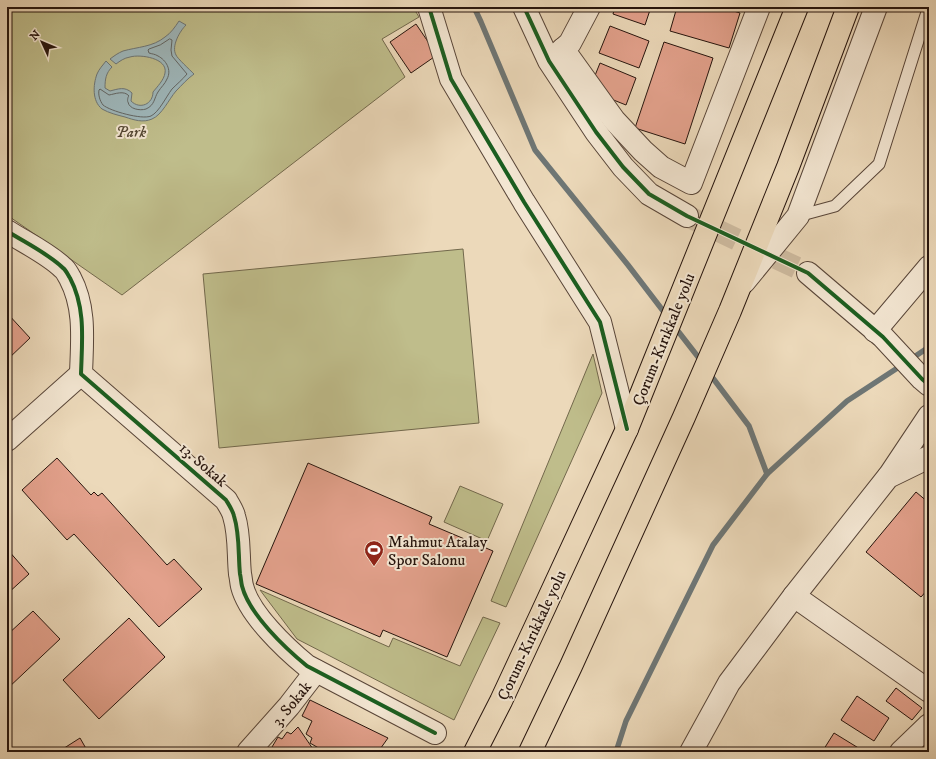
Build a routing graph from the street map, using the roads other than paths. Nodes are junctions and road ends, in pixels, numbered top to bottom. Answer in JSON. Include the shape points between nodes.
{"nodes":[{"id":1,"x":429,"y":7,"type":"edge"},
{"id":2,"x":524,"y":7,"type":"edge"},
{"id":3,"x":589,"y":7,"type":"edge"},
{"id":4,"x":759,"y":7,"type":"edge"},
{"id":5,"x":797,"y":7,"type":"edge"},
{"id":6,"x":848,"y":7,"type":"edge"},
{"id":7,"x":876,"y":7,"type":"edge"},
{"id":8,"x":927,"y":7,"type":"edge"},
{"id":9,"x":556,"y":55,"type":"junction"},
{"id":10,"x":687,"y":216,"type":"tunnel mouth"},
{"id":11,"x":798,"y":216,"type":"junction"},
{"id":12,"x":7,"y":231,"type":"edge"},
{"id":13,"x":929,"y":267,"type":"edge"},
{"id":14,"x":808,"y":273,"type":"tunnel mouth"},
{"id":15,"x":740,"y":287,"type":"junction"},
{"id":16,"x":879,"y":334,"type":"junction"},
{"id":17,"x":81,"y":374,"type":"junction"},
{"id":18,"x":925,"y":382,"type":"edge"},
{"id":19,"x":929,"y":416,"type":"edge"},
{"id":20,"x":627,"y":429,"type":"junction"},
{"id":21,"x":7,"y":440,"type":"edge"},
{"id":22,"x":929,"y":457,"type":"edge"},
{"id":23,"x":888,"y":477,"type":"junction"},
{"id":24,"x":794,"y":596,"type":"junction"},
{"id":25,"x":316,"y":671,"type":"junction"},
{"id":26,"x":929,"y":691,"type":"edge"},
{"id":27,"x":929,"y":725,"type":"edge"},
{"id":28,"x":435,"y":733,"type":"dead end"},
{"id":29,"x":248,"y":752,"type":"edge"},
{"id":30,"x":475,"y":752,"type":"edge"},
{"id":31,"x":530,"y":752,"type":"edge"},
{"id":32,"x":691,"y":752,"type":"edge"},
{"id":33,"x":901,"y":752,"type":"edge"}],
"edges":[{"from":1,"to":20,"type":"street","via":[[450,79],[600,322]]},
{"from":2,"to":9,"type":"street"},
{"from":3,"to":9,"type":"street","via":[[570,43]]},
{"from":4,"to":9,"type":"street","via":[[691,183],[661,167],[643,151]]},
{"from":5,"to":20,"type":"highway","name":"Çorum-Kırıkkale yolu"},
{"from":6,"to":15,"type":"highway"},
{"from":7,"to":11,"type":"street"},
{"from":8,"to":11,"type":"lane","via":[[879,164],[835,206]]},
{"from":9,"to":10,"type":"street","via":[[596,132],[623,167],[649,194]]},
{"from":11,"to":15,"type":"street"},
{"from":12,"to":17,"type":"street","via":[[65,269],[73,284],[79,301],[82,324]]},
{"from":13,"to":16,"type":"street"},
{"from":14,"to":16,"type":"street"},
{"from":15,"to":31,"type":"highway","via":[[684,417]]},
{"from":16,"to":18,"type":"street"},
{"from":17,"to":21,"type":"street"},
{"from":17,"to":25,"type":"street","name":"13. Sokak","via":[[226,500],[234,515],[238,532],[242,586],[249,603],[265,626],[289,652]]},
{"from":19,"to":23,"type":"street"},
{"from":20,"to":30,"type":"highway","name":"Çorum-Kırıkkale yolu"},
{"from":22,"to":23,"type":"street"},
{"from":23,"to":24,"type":"street"},
{"from":24,"to":26,"type":"street"},
{"from":24,"to":32,"type":"street","via":[[729,683]]},
{"from":25,"to":28,"type":"street","name":"13. Sokak"},
{"from":25,"to":29,"type":"street","name":"3. Sokak"},
{"from":27,"to":33,"type":"street"}]}
